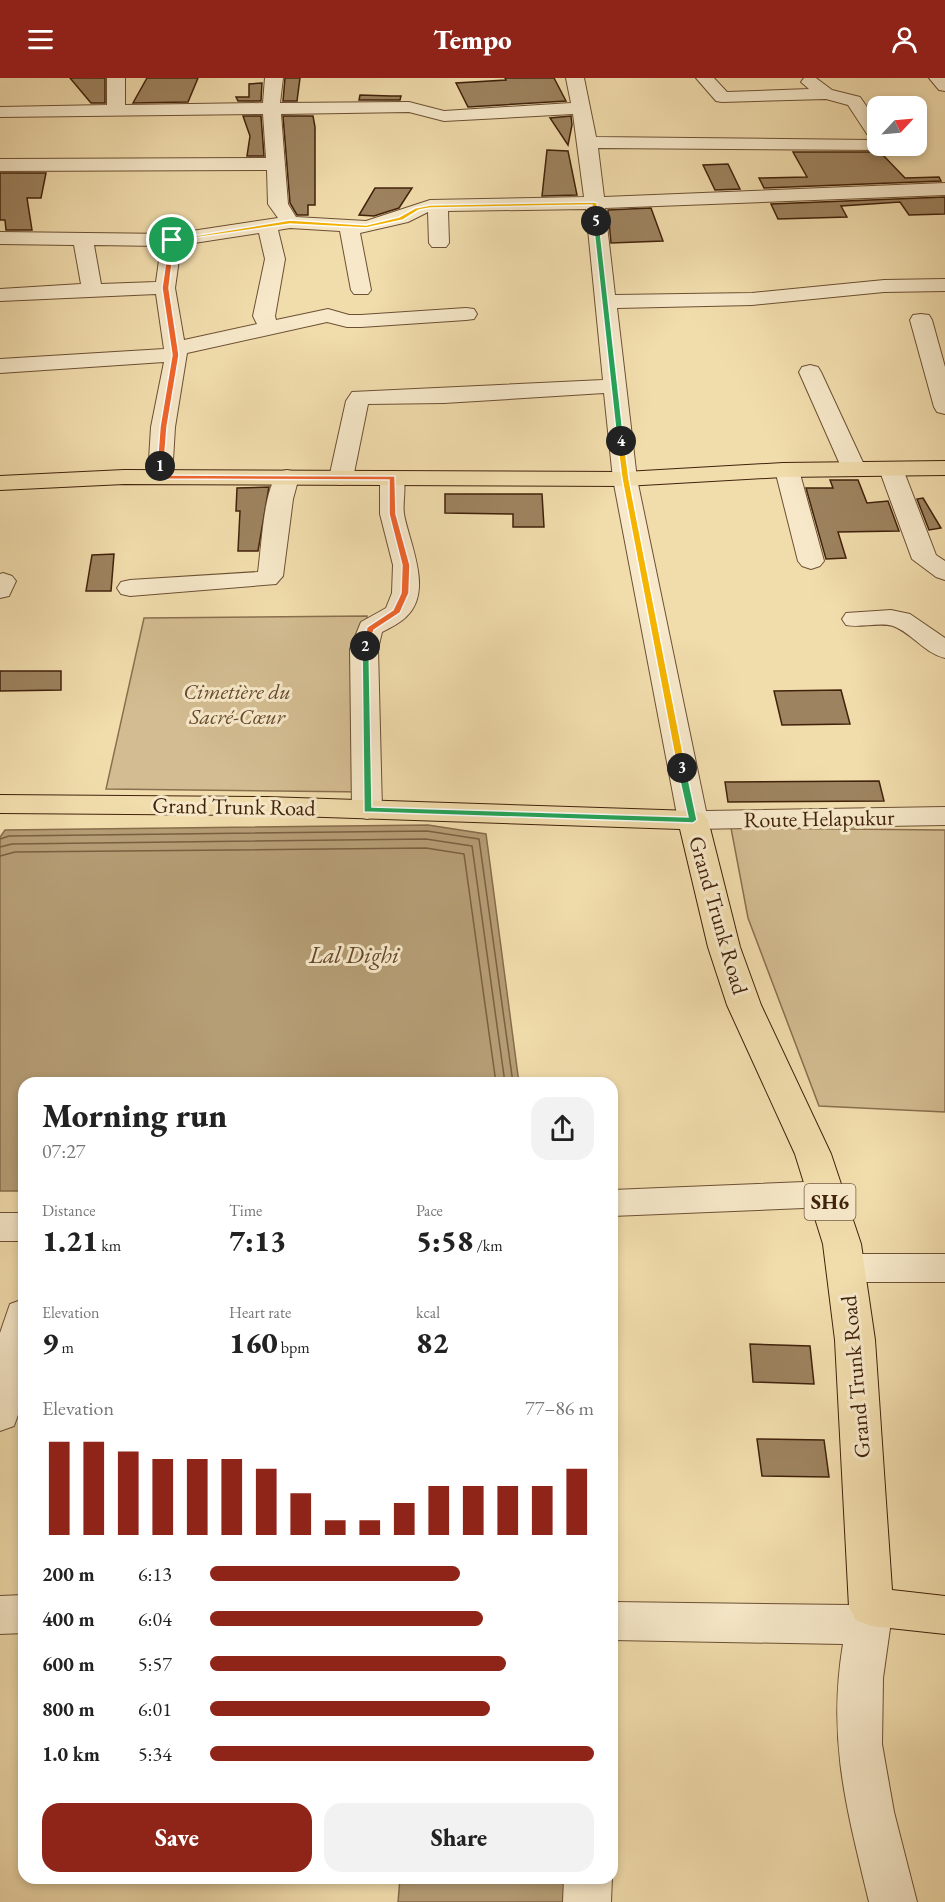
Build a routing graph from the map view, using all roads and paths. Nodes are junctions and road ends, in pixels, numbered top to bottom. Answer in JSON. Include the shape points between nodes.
{"nodes":[{"id":1,"x":116,"y":78,"type":"edge"},
{"id":2,"x":274,"y":78,"type":"edge"},
{"id":3,"x":575,"y":78,"type":"edge"},
{"id":4,"x":705,"y":78,"type":"edge"},
{"id":5,"x":807,"y":78,"type":"edge"},
{"id":6,"x":938,"y":78,"type":"edge"},
{"id":7,"x":945,"y":86,"type":"edge"},
{"id":8,"x":826,"y":94,"type":"junction"},
{"id":9,"x":581,"y":108,"type":"junction"},
{"id":10,"x":270,"y":109,"type":"junction"},
{"id":11,"x":0,"y":112,"type":"edge"},
{"id":12,"x":116,"y":112,"type":"junction"},
{"id":13,"x":867,"y":120,"type":"edge"},
{"id":14,"x":588,"y":142,"type":"junction"},
{"id":15,"x":275,"y":164,"type":"junction"},
{"id":16,"x":887,"y":164,"type":"edge"},
{"id":17,"x":0,"y":165,"type":"edge"},
{"id":18,"x":945,"y":189,"type":"edge"},
{"id":19,"x":594,"y":203,"type":"junction"},
{"id":20,"x":438,"y":206,"type":"junction"},
{"id":21,"x":290,"y":222,"type":"junction"},
{"id":22,"x":266,"y":226,"type":"junction"},
{"id":23,"x":349,"y":227,"type":"junction"},
{"id":24,"x":0,"y":238,"type":"edge"},
{"id":25,"x":82,"y":240,"type":"junction"},
{"id":26,"x":172,"y":240,"type":"junction"},
{"id":27,"x":439,"y":243,"type":"dead end"},
{"id":28,"x":945,"y":285,"type":"edge"},
{"id":29,"x":165,"y":288,"type":"junction"},
{"id":30,"x":92,"y":290,"type":"junction"},
{"id":31,"x":361,"y":290,"type":"dead end"},
{"id":32,"x":0,"y":295,"type":"edge"},
{"id":33,"x":605,"y":302,"type":"junction"},
{"id":34,"x":466,"y":314,"type":"dead end"},
{"id":35,"x":921,"y":320,"type":"dead end"},
{"id":36,"x":269,"y":327,"type":"junction"},
{"id":37,"x":175,"y":352,"type":"junction"},
{"id":38,"x":0,"y":366,"type":"edge"},
{"id":39,"x":810,"y":372,"type":"dead end"},
{"id":40,"x":615,"y":386,"type":"junction"},
{"id":41,"x":945,"y":407,"type":"edge"},
{"id":42,"x":945,"y":468,"type":"edge"},
{"id":43,"x":854,"y":469,"type":"junction"},
{"id":44,"x":891,"y":469,"type":"junction"},
{"id":45,"x":787,"y":470,"type":"junction"},
{"id":46,"x":160,"y":477,"type":"junction"},
{"id":47,"x":287,"y":477,"type":"junction"},
{"id":48,"x":341,"y":478,"type":"junction"},
{"id":49,"x":392,"y":478,"type":"junction"},
{"id":50,"x":625,"y":479,"type":"junction"},
{"id":51,"x":0,"y":483,"type":"edge"},
{"id":52,"x":811,"y":561,"type":"dead end"},
{"id":53,"x":945,"y":572,"type":"edge"},
{"id":54,"x":130,"y":588,"type":"dead end"},
{"id":55,"x":855,"y":619,"type":"dead end"},
{"id":56,"x":945,"y":650,"type":"edge"},
{"id":57,"x":0,"y":804,"type":"edge"},
{"id":58,"x":367,"y":810,"type":"junction"},
{"id":59,"x":945,"y":816,"type":"edge"},
{"id":60,"x":693,"y":820,"type":"junction"},
{"id":61,"x":828,"y":1194,"type":"junction"},
{"id":62,"x":618,"y":1203,"type":"edge"},
{"id":63,"x":0,"y":1227,"type":"edge"},
{"id":64,"x":18,"y":1227,"type":"edge"},
{"id":65,"x":846,"y":1268,"type":"junction"},
{"id":66,"x":945,"y":1268,"type":"edge"},
{"id":67,"x":18,"y":1339,"type":"edge"},
{"id":68,"x":0,"y":1414,"type":"edge"},
{"id":69,"x":18,"y":1614,"type":"edge"},
{"id":70,"x":0,"y":1615,"type":"edge"},
{"id":71,"x":945,"y":1615,"type":"edge"},
{"id":72,"x":869,"y":1616,"type":"junction"},
{"id":73,"x":618,"y":1621,"type":"edge"},
{"id":74,"x":588,"y":1884,"type":"edge"},
{"id":75,"x":587,"y":1902,"type":"edge"},
{"id":76,"x":893,"y":1902,"type":"edge"}],
"edges":[{"from":1,"to":12,"type":"street"},
{"from":2,"to":10,"type":"street"},
{"from":3,"to":9,"type":"street"},
{"from":4,"to":8,"type":"street","via":[[722,97]]},
{"from":5,"to":8,"type":"street"},
{"from":6,"to":7,"type":"street"},
{"from":8,"to":13,"type":"street","via":[[854,101]]},
{"from":9,"to":10,"type":"street","via":[[444,116],[416,107]]},
{"from":9,"to":14,"type":"street"},
{"from":10,"to":12,"type":"street"},
{"from":10,"to":15,"type":"street"},
{"from":11,"to":12,"type":"street"},
{"from":14,"to":16,"type":"street"},
{"from":14,"to":19,"type":"street"},
{"from":15,"to":17,"type":"street"},
{"from":15,"to":21,"type":"street","via":[[278,204]]},
{"from":16,"to":18,"type":"street"},
{"from":16,"to":19,"type":"street"},
{"from":19,"to":20,"type":"street"},
{"from":19,"to":33,"type":"street"},
{"from":20,"to":23,"type":"street","via":[[417,209],[383,224]]},
{"from":20,"to":27,"type":"street"},
{"from":21,"to":22,"type":"street"},
{"from":21,"to":23,"type":"street"},
{"from":22,"to":26,"type":"street"},
{"from":22,"to":36,"type":"street","via":[[276,248],[264,316]]},
{"from":23,"to":31,"type":"street"},
{"from":24,"to":25,"type":"street"},
{"from":25,"to":26,"type":"street"},
{"from":25,"to":30,"type":"street"},
{"from":26,"to":29,"type":"street"},
{"from":28,"to":33,"type":"street","via":[[884,286],[752,298]]},
{"from":29,"to":30,"type":"street"},
{"from":29,"to":37,"type":"street"},
{"from":30,"to":32,"type":"street"},
{"from":33,"to":40,"type":"street"},
{"from":34,"to":36,"type":"street","via":[[361,321],[328,315]]},
{"from":35,"to":41,"type":"street"},
{"from":36,"to":37,"type":"street"},
{"from":37,"to":38,"type":"street"},
{"from":37,"to":46,"type":"street"},
{"from":39,"to":43,"type":"street"},
{"from":40,"to":48,"type":"street","via":[[360,397]]},
{"from":40,"to":50,"type":"street"},
{"from":42,"to":44,"type":"main road"},
{"from":43,"to":44,"type":"main road"},
{"from":43,"to":45,"type":"main road"},
{"from":44,"to":53,"type":"street","via":[[925,559]]},
{"from":45,"to":50,"type":"main road"},
{"from":45,"to":52,"type":"street"},
{"from":46,"to":47,"type":"main road"},
{"from":46,"to":51,"type":"main road"},
{"from":47,"to":48,"type":"main road"},
{"from":47,"to":54,"type":"street","via":[[267,579]]},
{"from":48,"to":49,"type":"main road"},
{"from":49,"to":50,"type":"main road"},
{"from":49,"to":58,"type":"street","via":[[392,514],[406,565],[405,593],[397,612],[370,628],[364,649]]},
{"from":50,"to":60,"type":"street"},
{"from":55,"to":56,"type":"street","via":[[901,620]]},
{"from":57,"to":58,"type":"main road","name":"Grand Trunk Road"},
{"from":58,"to":60,"type":"main road","name":"Grand Trunk Road"},
{"from":59,"to":60,"type":"street","name":"Route Helapukur"},
{"from":60,"to":61,"type":"main road","name":"Grand Trunk Road","number":"SH6","via":[[723,948],[744,1005]]},
{"from":61,"to":62,"type":"street"},
{"from":61,"to":65,"type":"main road","name":"Grand Trunk Road","number":"SH6"},
{"from":63,"to":64,"type":"street"},
{"from":65,"to":66,"type":"street"},
{"from":65,"to":72,"type":"main road","name":"Grand Trunk Road","number":"SH6","via":[[855,1340]]},
{"from":67,"to":68,"type":"street"},
{"from":69,"to":70,"type":"street"},
{"from":71,"to":72,"type":"main road"},
{"from":72,"to":73,"type":"street"},
{"from":72,"to":76,"type":"street","via":[[858,1723],[864,1779]]},
{"from":74,"to":75,"type":"street"}]}
